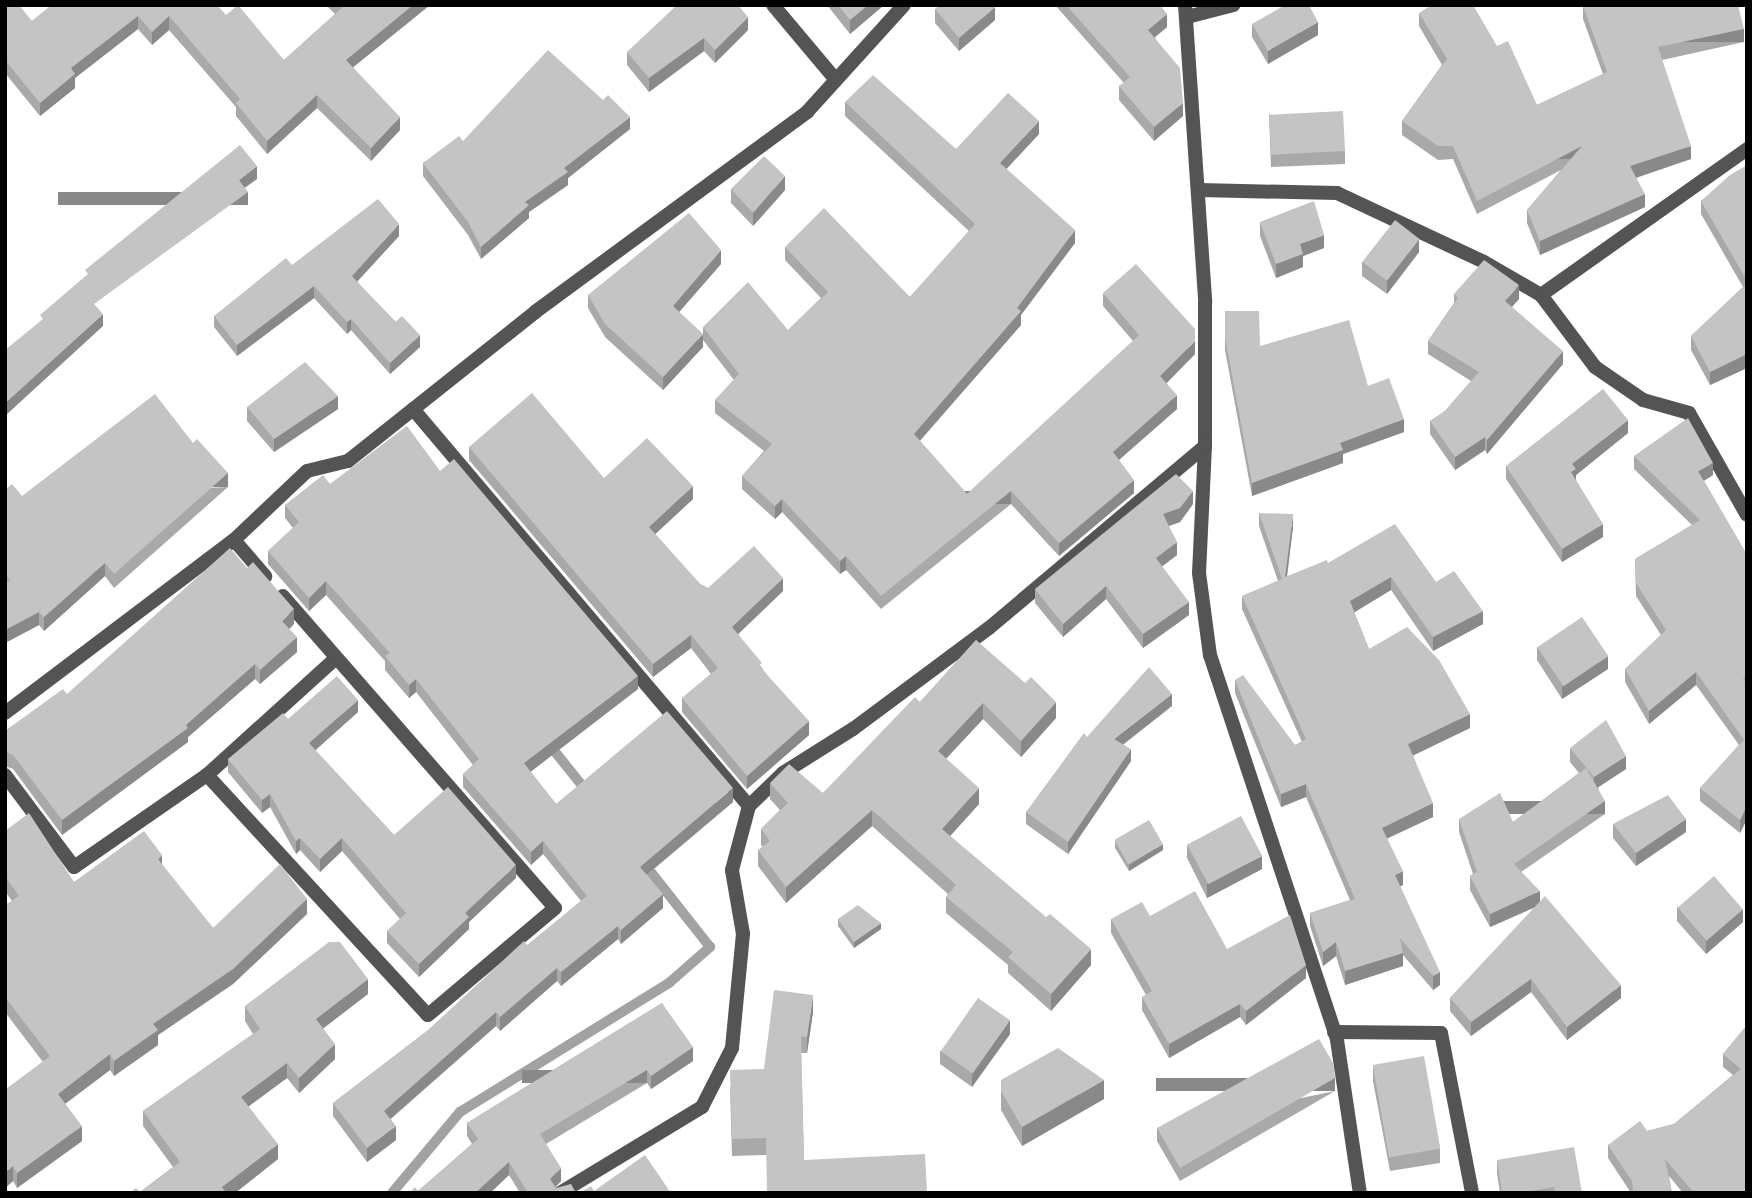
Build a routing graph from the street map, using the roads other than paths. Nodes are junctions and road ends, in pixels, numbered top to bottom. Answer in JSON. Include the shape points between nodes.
{"nodes":[{"id":1,"x":773,"y":5,"type":"edge"},
{"id":2,"x":904,"y":5,"type":"edge"},
{"id":3,"x":1233,"y":5,"type":"edge"},
{"id":4,"x":1186,"y":11,"type":"edge"},
{"id":5,"x":836,"y":80,"type":"junction"},
{"id":6,"x":1747,"y":149,"type":"edge"},
{"id":7,"x":1200,"y":190,"type":"junction"},
{"id":8,"x":1541,"y":295,"type":"junction"},
{"id":9,"x":413,"y":409,"type":"junction"},
{"id":10,"x":1205,"y":446,"type":"junction"},
{"id":11,"x":1747,"y":515,"type":"edge"},
{"id":12,"x":234,"y":540,"type":"junction"},
{"id":13,"x":336,"y":658,"type":"junction"},
{"id":14,"x":5,"y":713,"type":"edge"},
{"id":15,"x":5,"y":775,"type":"edge"},
{"id":16,"x":207,"y":775,"type":"junction"},
{"id":17,"x":750,"y":806,"type":"junction"},
{"id":18,"x":1334,"y":1032,"type":"junction"},
{"id":19,"x":560,"y":1193,"type":"edge"},
{"id":20,"x":1360,"y":1193,"type":"edge"},
{"id":21,"x":1472,"y":1193,"type":"edge"}],
"edges":[{"from":1,"to":5,"type":"street"},
{"from":2,"to":5,"type":"street"},
{"from":3,"to":4,"type":"street"},
{"from":4,"to":7,"type":"street"},
{"from":5,"to":9,"type":"street","via":[[807,112],[760,143]]},
{"from":6,"to":8,"type":"street"},
{"from":7,"to":8,"type":"street","via":[[1337,193],[1484,262]]},
{"from":7,"to":10,"type":"street"},
{"from":8,"to":11,"type":"street","via":[[1595,367],[1643,400],[1689,413]]},
{"from":9,"to":12,"type":"street","via":[[348,461],[307,471]]},
{"from":9,"to":17,"type":"street"},
{"from":10,"to":17,"type":"street","via":[[989,628],[853,729],[783,773]]},
{"from":10,"to":18,"type":"street","via":[[1199,573],[1210,655]]},
{"from":12,"to":13,"type":"street"},
{"from":12,"to":14,"type":"street"},
{"from":13,"to":16,"type":"street"},
{"from":13,"to":16,"type":"street","via":[[555,908],[428,1015]]},
{"from":15,"to":16,"type":"street","via":[[74,867]]},
{"from":17,"to":19,"type":"street","via":[[732,870],[743,934],[732,1048],[702,1107]]},
{"from":18,"to":20,"type":"street"},
{"from":18,"to":21,"type":"street","via":[[1441,1033]]}]}
